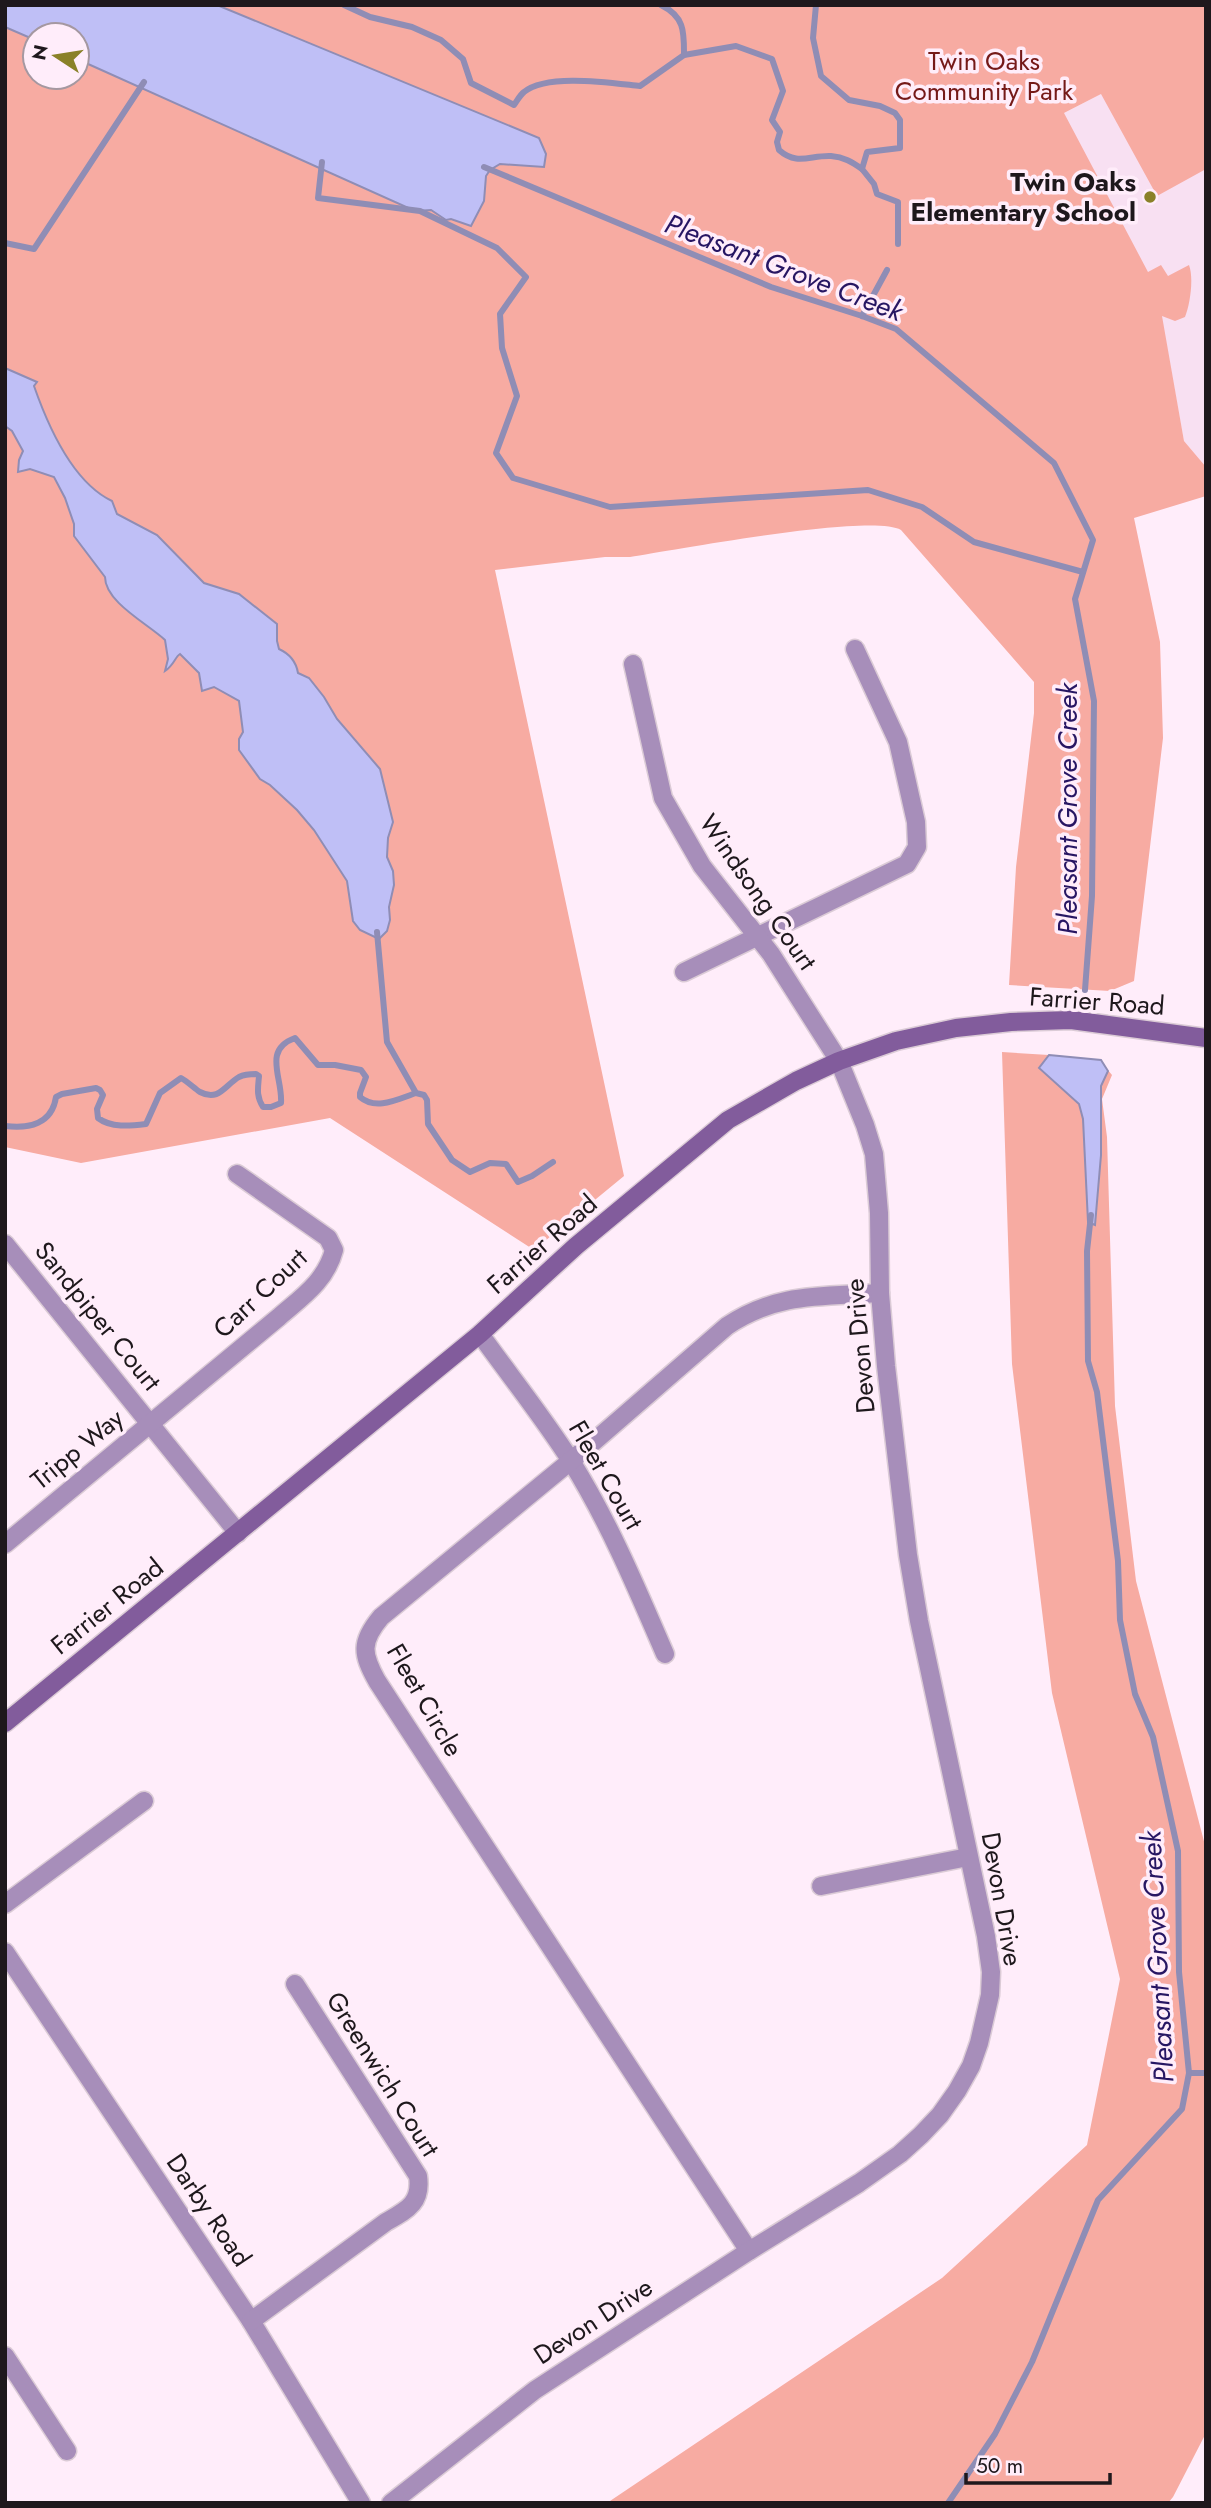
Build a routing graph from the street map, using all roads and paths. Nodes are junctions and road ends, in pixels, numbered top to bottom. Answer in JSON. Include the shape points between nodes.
{"nodes":[{"id":1,"x":855,"y":649,"type":"dead end"},
{"id":2,"x":633,"y":664,"type":"dead end"},
{"id":3,"x":759,"y":936,"type":"junction"},
{"id":4,"x":684,"y":972,"type":"dead end"},
{"id":5,"x":1206,"y":1038,"type":"edge"},
{"id":6,"x":839,"y":1061,"type":"junction"},
{"id":7,"x":237,"y":1174,"type":"dead end"},
{"id":8,"x":5,"y":1244,"type":"edge"},
{"id":9,"x":880,"y":1293,"type":"junction"},
{"id":10,"x":480,"y":1334,"type":"junction"},
{"id":11,"x":151,"y":1422,"type":"junction"},
{"id":12,"x":571,"y":1461,"type":"junction"},
{"id":13,"x":238,"y":1532,"type":"junction"},
{"id":14,"x":5,"y":1544,"type":"edge"},
{"id":15,"x":666,"y":1654,"type":"dead end"},
{"id":16,"x":5,"y":1723,"type":"edge"},
{"id":17,"x":144,"y":1801,"type":"dead end"},
{"id":18,"x":968,"y":1857,"type":"junction"},
{"id":19,"x":821,"y":1886,"type":"dead end"},
{"id":20,"x":5,"y":1904,"type":"edge"},
{"id":21,"x":5,"y":1952,"type":"edge"},
{"id":22,"x":295,"y":1983,"type":"dead end"},
{"id":23,"x":749,"y":2251,"type":"junction"},
{"id":24,"x":251,"y":2321,"type":"junction"},
{"id":25,"x":5,"y":2356,"type":"edge"},
{"id":26,"x":66,"y":2451,"type":"dead end"},
{"id":27,"x":361,"y":2503,"type":"edge"},
{"id":28,"x":391,"y":2503,"type":"edge"}],
"edges":[{"from":1,"to":3,"type":"street","via":[[898,742],[918,847],[907,864]]},
{"from":2,"to":3,"type":"street","name":"Windsong Court","via":[[663,798],[702,866]]},
{"from":3,"to":4,"type":"street"},
{"from":3,"to":6,"type":"street","name":"Windsong Court"},
{"from":5,"to":6,"type":"street","name":"Farrier Road","via":[[1071,1020],[1011,1022],[896,1041]]},
{"from":6,"to":9,"type":"street","name":"Devon Drive","via":[[873,1154]]},
{"from":6,"to":10,"type":"street","name":"Farrier Road","via":[[728,1120],[576,1246]]},
{"from":7,"to":11,"type":"street","name":"Carr Court","via":[[328,1238],[334,1250],[330,1266],[321,1280],[279,1317]]},
{"from":8,"to":11,"type":"street","name":"Sandpiper Court"},
{"from":9,"to":12,"type":"street","name":"Fleet Circle","via":[[797,1298],[749,1312]]},
{"from":9,"to":18,"type":"street","name":"Devon Drive","via":[[908,1555]]},
{"from":10,"to":12,"type":"street","name":"Fleet Court"},
{"from":10,"to":13,"type":"street","name":"Farrier Road"},
{"from":11,"to":13,"type":"street","name":"Sandpiper Court"},
{"from":11,"to":14,"type":"street","name":"Tripp Way"},
{"from":12,"to":15,"type":"street","name":"Fleet Court","via":[[617,1543]]},
{"from":12,"to":23,"type":"street","name":"Fleet Circle","via":[[381,1617],[364,1646],[366,1656],[377,1681]]},
{"from":13,"to":16,"type":"street","name":"Farrier Road"},
{"from":17,"to":20,"type":"street"},
{"from":18,"to":19,"type":"street"},
{"from":18,"to":23,"type":"street","name":"Devon Drive","via":[[990,1972],[986,2018],[971,2066],[940,2115],[900,2154]]},
{"from":21,"to":24,"type":"street","name":"Darby Road"},
{"from":22,"to":24,"type":"street","name":"Greenwich Court","via":[[418,2176],[420,2189],[407,2210]]},
{"from":23,"to":28,"type":"street","name":"Devon Drive","via":[[535,2390]]},
{"from":24,"to":27,"type":"street","name":"Darby Road"},
{"from":25,"to":26,"type":"street"}]}
